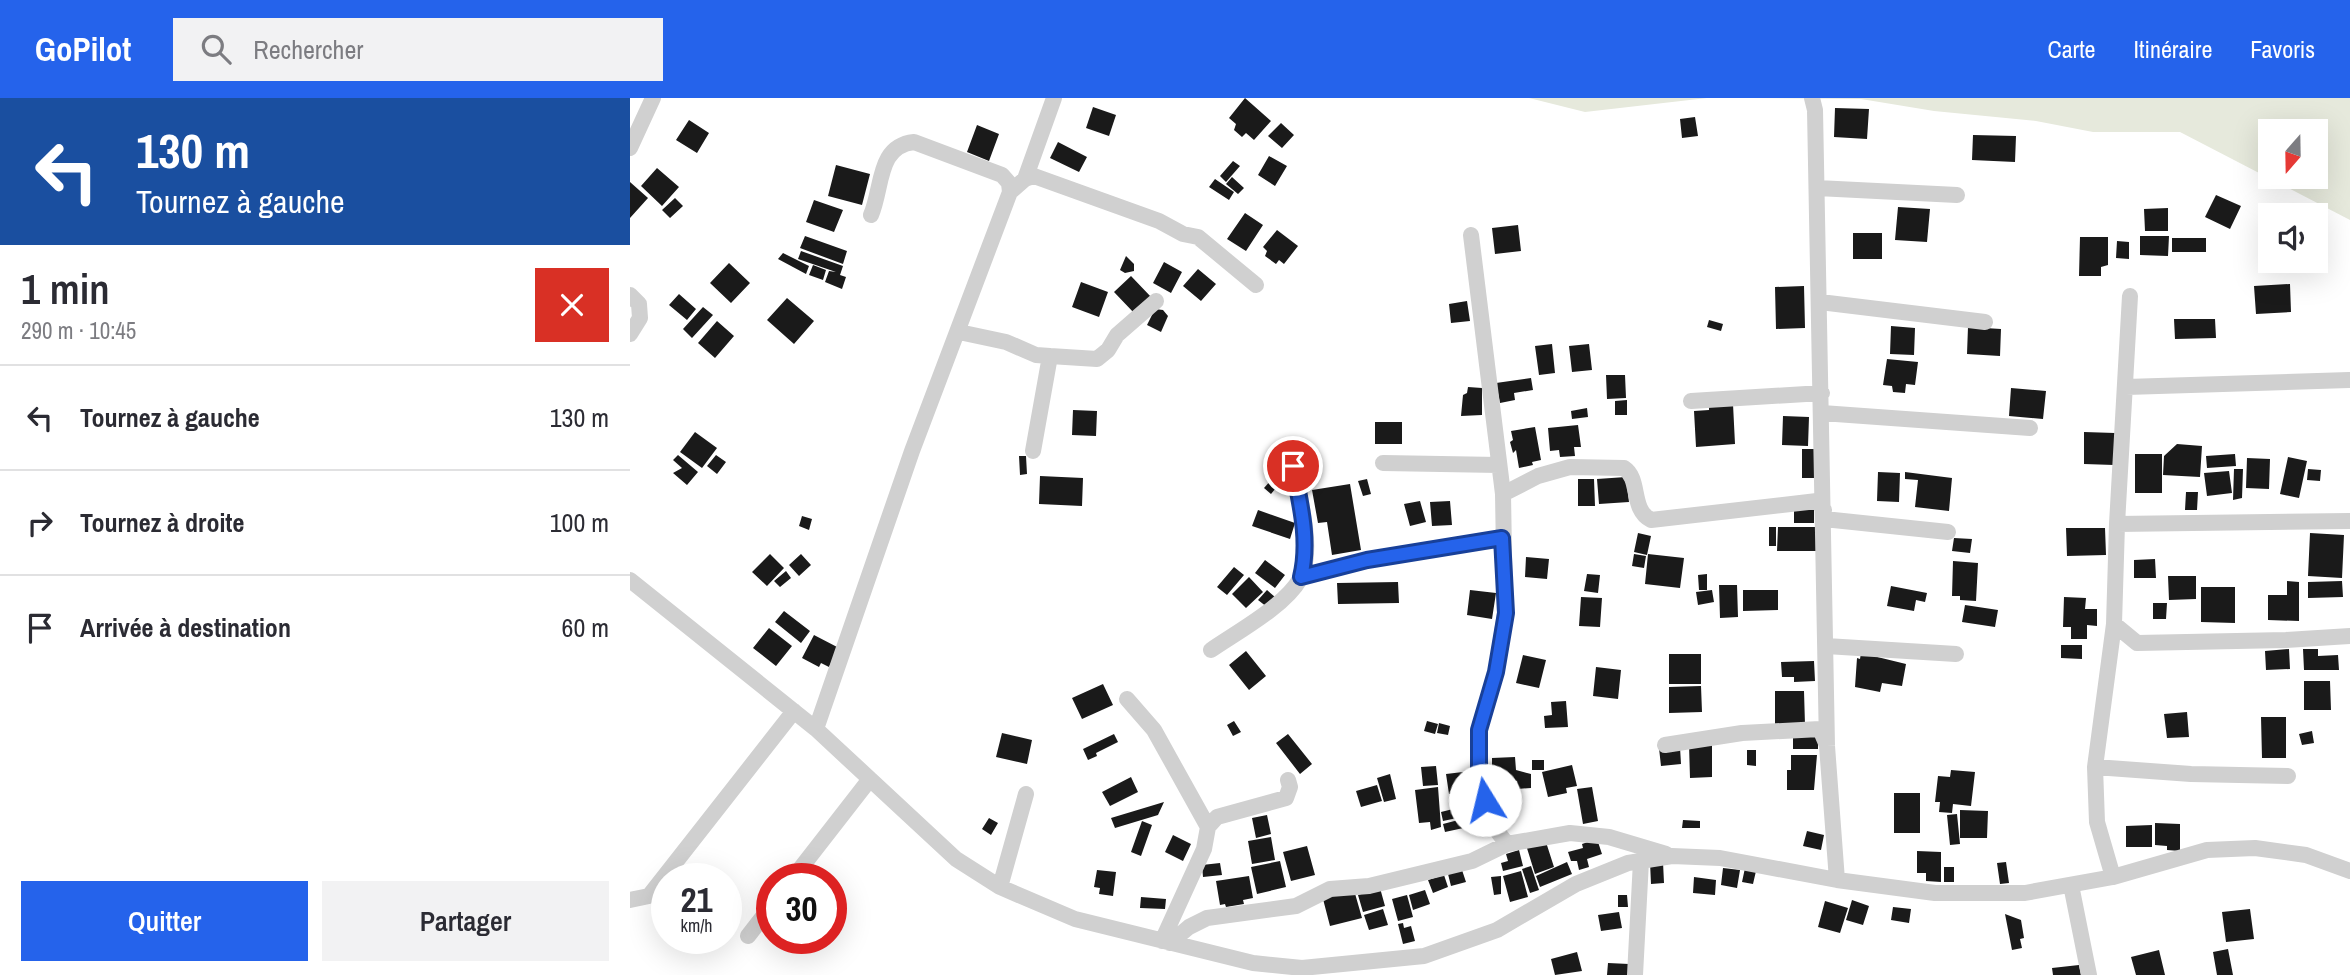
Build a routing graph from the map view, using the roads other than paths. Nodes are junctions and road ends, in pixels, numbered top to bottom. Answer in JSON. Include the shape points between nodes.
{"nodes":[{"id":1,"x":653,"y":98,"type":"edge"},
{"id":2,"x":1054,"y":98,"type":"edge"},
{"id":3,"x":1812,"y":98,"type":"edge"},
{"id":4,"x":630,"y":148,"type":"edge"},
{"id":5,"x":1025,"y":179,"type":"junction"},
{"id":6,"x":1817,"y":188,"type":"junction"},
{"id":7,"x":1010,"y":192,"type":"junction"},
{"id":8,"x":1957,"y":195,"type":"dead end"},
{"id":9,"x":871,"y":215,"type":"dead end"},
{"id":10,"x":1471,"y":235,"type":"dead end"},
{"id":11,"x":1255,"y":285,"type":"dead end"},
{"id":12,"x":630,"y":295,"type":"edge"},
{"id":13,"x":2130,"y":296,"type":"dead end"},
{"id":14,"x":1156,"y":301,"type":"dead end"},
{"id":15,"x":1820,"y":302,"type":"junction"},
{"id":16,"x":1985,"y":322,"type":"dead end"},
{"id":17,"x":959,"y":332,"type":"junction"},
{"id":18,"x":630,"y":334,"type":"edge"},
{"id":19,"x":1050,"y":356,"type":"junction"},
{"id":20,"x":2349,"y":380,"type":"edge"},
{"id":21,"x":2126,"y":387,"type":"junction"},
{"id":22,"x":1822,"y":393,"type":"junction"},
{"id":23,"x":1691,"y":401,"type":"dead end"},
{"id":24,"x":1822,"y":412,"type":"junction"},
{"id":25,"x":2030,"y":428,"type":"dead end"},
{"id":26,"x":1032,"y":452,"type":"dead end"},
{"id":27,"x":1383,"y":463,"type":"dead end"},
{"id":28,"x":1293,"y":466,"type":"dead end"},
{"id":29,"x":1499,"y":466,"type":"junction"},
{"id":30,"x":1503,"y":495,"type":"junction"},
{"id":31,"x":1824,"y":514,"type":"junction"},
{"id":32,"x":2350,"y":522,"type":"edge"},
{"id":33,"x":2117,"y":524,"type":"junction"},
{"id":34,"x":1948,"y":532,"type":"dead end"},
{"id":35,"x":1502,"y":538,"type":"junction"},
{"id":36,"x":1301,"y":577,"type":"junction"},
{"id":37,"x":630,"y":580,"type":"edge"},
{"id":38,"x":2114,"y":624,"type":"junction"},
{"id":39,"x":2350,"y":636,"type":"edge"},
{"id":40,"x":1826,"y":646,"type":"junction"},
{"id":41,"x":1211,"y":650,"type":"dead end"},
{"id":42,"x":1956,"y":654,"type":"dead end"},
{"id":43,"x":1127,"y":699,"type":"dead end"},
{"id":44,"x":794,"y":711,"type":"junction"},
{"id":45,"x":816,"y":729,"type":"junction"},
{"id":46,"x":1665,"y":745,"type":"dead end"},
{"id":47,"x":1827,"y":746,"type":"junction"},
{"id":48,"x":2095,"y":767,"type":"junction"},
{"id":49,"x":2288,"y":776,"type":"dead end"},
{"id":50,"x":870,"y":779,"type":"junction"},
{"id":51,"x":1288,"y":780,"type":"dead end"},
{"id":52,"x":1026,"y":794,"type":"dead end"},
{"id":53,"x":1208,"y":827,"type":"junction"},
{"id":54,"x":1507,"y":844,"type":"junction"},
{"id":55,"x":1672,"y":856,"type":"junction"},
{"id":56,"x":1641,"y":861,"type":"junction"},
{"id":57,"x":805,"y":863,"type":"edge"},
{"id":58,"x":2350,"y":871,"type":"edge"},
{"id":59,"x":2112,"y":877,"type":"junction"},
{"id":60,"x":1837,"y":880,"type":"junction"},
{"id":61,"x":2071,"y":885,"type":"junction"},
{"id":62,"x":1000,"y":887,"type":"junction"},
{"id":63,"x":630,"y":900,"type":"edge"},
{"id":64,"x":756,"y":926,"type":"edge"},
{"id":65,"x":748,"y":936,"type":"dead end"},
{"id":66,"x":1166,"y":942,"type":"junction"},
{"id":67,"x":1635,"y":975,"type":"edge"},
{"id":68,"x":2089,"y":975,"type":"edge"}],
"edges":[{"from":1,"to":4,"type":"street"},
{"from":2,"to":5,"type":"street"},
{"from":3,"to":6,"type":"street"},
{"from":5,"to":7,"type":"street"},
{"from":5,"to":11,"type":"street","via":[[1034,176],[1198,237]]},
{"from":6,"to":8,"type":"street"},
{"from":6,"to":15,"type":"street"},
{"from":7,"to":9,"type":"street","via":[[1002,176],[914,142],[903,143],[891,150],[885,163]]},
{"from":7,"to":17,"type":"street"},
{"from":10,"to":29,"type":"street"},
{"from":12,"to":18,"type":"street","via":[[639,304],[640,318]]},
{"from":13,"to":21,"type":"street"},
{"from":14,"to":19,"type":"street","via":[[1117,334],[1097,359]]},
{"from":15,"to":16,"type":"street"},
{"from":15,"to":22,"type":"street"},
{"from":17,"to":19,"type":"street"},
{"from":17,"to":45,"type":"street","via":[[912,451]]},
{"from":19,"to":26,"type":"street"},
{"from":20,"to":21,"type":"street"},
{"from":21,"to":33,"type":"street"},
{"from":22,"to":23,"type":"street"},
{"from":22,"to":24,"type":"street"},
{"from":24,"to":25,"type":"street"},
{"from":24,"to":31,"type":"street"},
{"from":27,"to":29,"type":"street"},
{"from":28,"to":36,"type":"street","via":[[1305,530]]},
{"from":29,"to":30,"type":"street"},
{"from":30,"to":31,"type":"street","via":[[1538,476],[1570,467],[1624,468],[1630,473],[1642,514],[1651,520],[1817,502]]},
{"from":30,"to":35,"type":"street"},
{"from":31,"to":34,"type":"street"},
{"from":31,"to":40,"type":"street"},
{"from":32,"to":33,"type":"street"},
{"from":33,"to":38,"type":"street"},
{"from":35,"to":36,"type":"street","via":[[1367,560]]},
{"from":35,"to":54,"type":"street","via":[[1506,613],[1496,672],[1479,730],[1479,770],[1491,823]]},
{"from":36,"to":41,"type":"street","via":[[1282,600]]},
{"from":37,"to":44,"type":"street"},
{"from":38,"to":39,"type":"street","via":[[2137,643]]},
{"from":38,"to":48,"type":"street"},
{"from":40,"to":42,"type":"street"},
{"from":40,"to":47,"type":"street"},
{"from":43,"to":53,"type":"street","via":[[1154,730]]},
{"from":44,"to":45,"type":"street"},
{"from":44,"to":63,"type":"street","via":[[649,896]]},
{"from":45,"to":50,"type":"street"},
{"from":46,"to":47,"type":"street","via":[[1742,733],[1820,729]]},
{"from":47,"to":60,"type":"street"},
{"from":48,"to":49,"type":"street"},
{"from":48,"to":59,"type":"street","via":[[2097,822]]},
{"from":50,"to":57,"type":"street"},
{"from":50,"to":62,"type":"street","via":[[956,859]]},
{"from":51,"to":53,"type":"street","via":[[1286,798],[1217,817]]},
{"from":52,"to":62,"type":"street"},
{"from":53,"to":66,"type":"street","via":[[1204,849]]},
{"from":54,"to":55,"type":"street","via":[[1570,833],[1609,837]]},
{"from":54,"to":66,"type":"street","via":[[1472,861],[1369,886],[1330,890],[1296,906],[1207,918]]},
{"from":55,"to":56,"type":"street"},
{"from":55,"to":60,"type":"street","via":[[1720,858]]},
{"from":56,"to":66,"type":"street","via":[[1576,884],[1497,929],[1424,956],[1301,968],[1253,963]]},
{"from":56,"to":67,"type":"street"},
{"from":58,"to":59,"type":"street","via":[[2306,855],[2255,848],[2207,850]]},
{"from":59,"to":61,"type":"street"},
{"from":60,"to":61,"type":"street","via":[[1935,893],[2025,893]]},
{"from":61,"to":68,"type":"street"},
{"from":62,"to":66,"type":"street","via":[[1075,919]]},
{"from":64,"to":65,"type":"street"}]}
